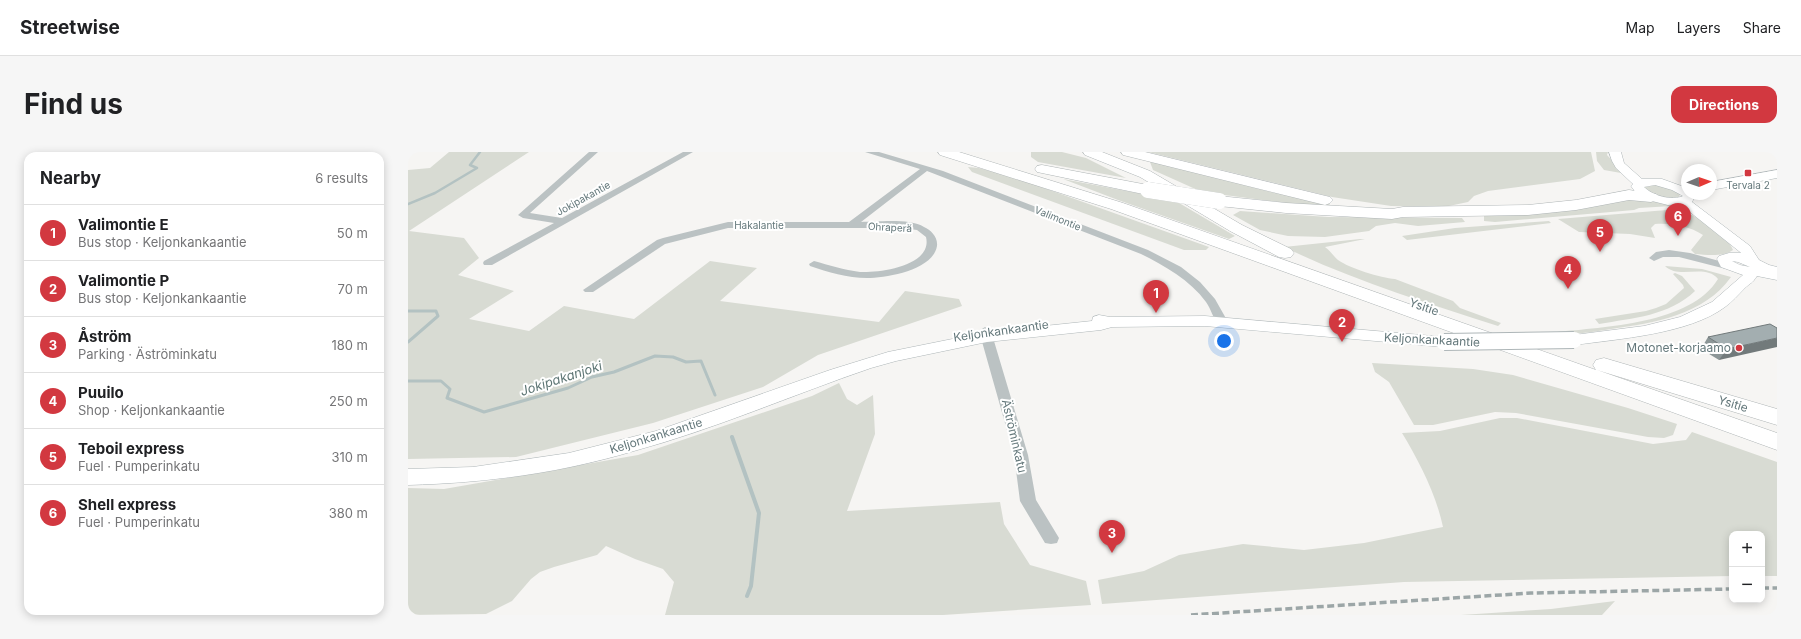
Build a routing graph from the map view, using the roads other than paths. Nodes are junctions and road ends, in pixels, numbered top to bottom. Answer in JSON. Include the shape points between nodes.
{"nodes":[{"id":1,"x":594,"y":152,"type":"edge"},
{"id":2,"x":689,"y":152,"type":"edge"},
{"id":3,"x":869,"y":152,"type":"edge"},
{"id":4,"x":945,"y":152,"type":"edge"},
{"id":5,"x":957,"y":152,"type":"edge"},
{"id":6,"x":1090,"y":152,"type":"edge"},
{"id":7,"x":1128,"y":152,"type":"edge"},
{"id":8,"x":1615,"y":152,"type":"edge"},
{"id":9,"x":1623,"y":167,"type":"junction"},
{"id":10,"x":926,"y":168,"type":"junction"},
{"id":11,"x":1777,"y":174,"type":"edge"},
{"id":12,"x":1658,"y":182,"type":"junction"},
{"id":13,"x":1638,"y":185,"type":"junction"},
{"id":14,"x":1717,"y":185,"type":"edge"},
{"id":15,"x":1681,"y":191,"type":"edge"},
{"id":16,"x":1681,"y":194,"type":"edge"},
{"id":17,"x":1656,"y":198,"type":"junction"},
{"id":18,"x":1692,"y":200,"type":"edge"},
{"id":19,"x":1519,"y":209,"type":"junction"},
{"id":20,"x":1403,"y":212,"type":"junction"},
{"id":21,"x":563,"y":221,"type":"junction"},
{"id":22,"x":1709,"y":221,"type":"junction"},
{"id":23,"x":852,"y":226,"type":"junction"},
{"id":24,"x":1255,"y":248,"type":"junction"},
{"id":25,"x":1654,"y":258,"type":"dead end"},
{"id":26,"x":488,"y":263,"type":"dead end"},
{"id":27,"x":1734,"y":263,"type":"junction"},
{"id":28,"x":814,"y":264,"type":"dead end"},
{"id":29,"x":1756,"y":269,"type":"junction"},
{"id":30,"x":1777,"y":271,"type":"edge"},
{"id":31,"x":1777,"y":276,"type":"edge"},
{"id":32,"x":589,"y":290,"type":"dead end"},
{"id":33,"x":1222,"y":322,"type":"junction"},
{"id":34,"x":986,"y":334,"type":"junction"},
{"id":35,"x":1777,"y":417,"type":"edge"},
{"id":36,"x":1777,"y":442,"type":"edge"},
{"id":37,"x":408,"y":477,"type":"edge"},
{"id":38,"x":1051,"y":538,"type":"dead end"}],
"edges":[{"from":1,"to":21,"type":"street","via":[[523,215]]},
{"from":2,"to":21,"type":"street","name":"Jokipakantie"},
{"from":3,"to":10,"type":"street","name":"Valimontie"},
{"from":4,"to":24,"type":"highway","via":[[1117,206],[1222,244]]},
{"from":5,"to":20,"type":"highway","bridge":true,"via":[[1148,190],[1219,201],[1361,213]]},
{"from":6,"to":24,"type":"highway","name":"Ysitie","via":[[1145,174]]},
{"from":7,"to":20,"type":"highway","via":[[1323,200]]},
{"from":8,"to":9,"type":"main road","via":[[1614,156]]},
{"from":9,"to":12,"type":"main road"},
{"from":9,"to":13,"type":"main road"},
{"from":10,"to":23,"type":"street"},
{"from":10,"to":33,"type":"street","name":"Valimontie","via":[[1158,258],[1204,291],[1216,307]]},
{"from":11,"to":14,"type":"main road"},
{"from":12,"to":13,"type":"main road"},
{"from":12,"to":15,"type":"main road"},
{"from":13,"to":17,"type":"main road","via":[[1640,191]]},
{"from":13,"to":19,"type":"highway","via":[[1583,200]]},
{"from":16,"to":17,"type":"main road"},
{"from":17,"to":19,"type":"highway","via":[[1629,195],[1553,208]]},
{"from":17,"to":22,"type":"main road"},
{"from":18,"to":22,"type":"main road"},
{"from":19,"to":20,"type":"highway"},
{"from":21,"to":26,"type":"street","name":"Jokipakantie"},
{"from":22,"to":27,"type":"main road"},
{"from":23,"to":28,"type":"street","name":"Ohraperä","via":[[903,225],[920,228],[930,236],[932,245],[928,253],[917,262],[890,273],[844,273]]},
{"from":23,"to":32,"type":"street","name":"Hakalantie","via":[[728,225],[661,242]]},
{"from":24,"to":35,"type":"highway","name":"Ysitie","via":[[1279,251],[1346,279],[1462,320]]},
{"from":24,"to":36,"type":"highway"},
{"from":25,"to":27,"type":"street","via":[[1657,254],[1663,253]]},
{"from":27,"to":29,"type":"main road"},
{"from":27,"to":29,"type":"main road","name":"Keljonkankaantie","via":[[1746,282]]},
{"from":27,"to":33,"type":"main road","name":"Keljonkankaantie","bridge":true,"via":[[1735,291],[1718,305],[1686,320],[1644,331],[1574,340],[1444,342]]},
{"from":29,"to":30,"type":"main road"},
{"from":29,"to":31,"type":"main road"},
{"from":33,"to":34,"type":"main road","name":"Keljonkankaantie","via":[[1110,322],[1101,325]]},
{"from":34,"to":37,"type":"main road","name":"Keljonkankaantie","via":[[894,356],[815,380],[663,436],[616,449],[500,471],[442,477]]},
{"from":34,"to":38,"type":"street","name":"Äströminkatu","via":[[1021,455],[1028,501]]}]}
